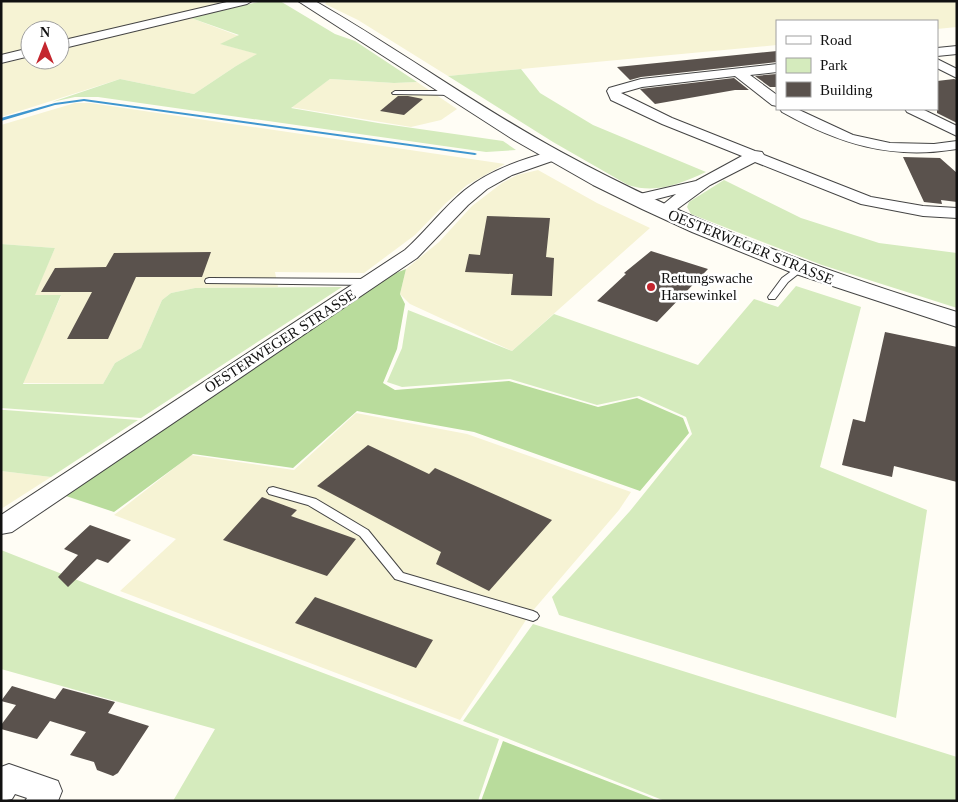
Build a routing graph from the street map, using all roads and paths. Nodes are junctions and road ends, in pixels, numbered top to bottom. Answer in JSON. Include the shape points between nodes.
{"nodes":[{"id":1,"x":247,"y":1,"type":"edge"},
{"id":2,"x":306,"y":1,"type":"edge"},
{"id":3,"x":70,"y":43,"type":"edge"},
{"id":4,"x":957,"y":50,"type":"edge"},
{"id":5,"x":938,"y":52,"type":"edge"},
{"id":6,"x":20,"y":54,"type":"edge"},
{"id":7,"x":1,"y":59,"type":"edge"},
{"id":8,"x":938,"y":64,"type":"edge"},
{"id":9,"x":776,"y":68,"type":"edge"},
{"id":10,"x":738,"y":72,"type":"junction"},
{"id":11,"x":957,"y":74,"type":"edge"},
{"id":12,"x":395,"y":93,"type":"dead end"},
{"id":13,"x":454,"y":93,"type":"junction"},
{"id":14,"x":776,"y":101,"type":"edge"},
{"id":15,"x":788,"y":110,"type":"edge"},
{"id":16,"x":914,"y":110,"type":"edge"},
{"id":17,"x":957,"y":132,"type":"edge"},
{"id":18,"x":957,"y":146,"type":"edge"},
{"id":19,"x":757,"y":155,"type":"junction"},
{"id":20,"x":553,"y":156,"type":"junction"},
{"id":21,"x":704,"y":182,"type":"junction"},
{"id":22,"x":637,"y":199,"type":"junction"},
{"id":23,"x":663,"y":211,"type":"junction"},
{"id":24,"x":957,"y":213,"type":"edge"},
{"id":25,"x":800,"y":268,"type":"junction"},
{"id":26,"x":209,"y":280,"type":"dead end"},
{"id":27,"x":370,"y":282,"type":"junction"},
{"id":28,"x":772,"y":297,"type":"dead end"},
{"id":29,"x":957,"y":320,"type":"edge"},
{"id":30,"x":273,"y":491,"type":"dead end"},
{"id":31,"x":3,"y":526,"type":"dead end"},
{"id":32,"x":533,"y":616,"type":"dead end"},
{"id":33,"x":4,"y":779,"type":"edge"},
{"id":34,"x":41,"y":801,"type":"edge"}],
"edges":[{"from":1,"to":3,"type":"street"},
{"from":2,"to":13,"type":"street","name":"OESTERWEGER STRASSE"},
{"from":4,"to":5,"type":"street"},
{"from":6,"to":7,"type":"street"},
{"from":8,"to":11,"type":"street"},
{"from":9,"to":10,"type":"street"},
{"from":10,"to":14,"type":"street"},
{"from":10,"to":19,"type":"street","via":[[641,83],[614,91],[616,97],[640,109]]},
{"from":12,"to":13,"type":"lane"},
{"from":13,"to":20,"type":"street","name":"OESTERWEGER STRASSE"},
{"from":15,"to":18,"type":"street","via":[[868,145],[905,151]]},
{"from":16,"to":17,"type":"street"},
{"from":19,"to":21,"type":"street"},
{"from":19,"to":24,"type":"street","via":[[867,201],[923,211]]},
{"from":20,"to":22,"type":"street","name":"OESTERWEGER STRASSE"},
{"from":20,"to":27,"type":"street","name":"OESTERWEGER STRASSE","via":[[509,171],[481,186],[424,243]]},
{"from":21,"to":22,"type":"street"},
{"from":21,"to":23,"type":"street"},
{"from":22,"to":23,"type":"street","name":"OESTERWEGER STRASSE"},
{"from":23,"to":25,"type":"street","name":"OESTERWEGER STRASSE"},
{"from":25,"to":28,"type":"lane"},
{"from":25,"to":29,"type":"street","name":"OESTERWEGER STRASSE"},
{"from":26,"to":27,"type":"lane"},
{"from":27,"to":31,"type":"street","name":"OESTERWEGER STRASSE"},
{"from":30,"to":32,"type":"lane","via":[[312,502],[364,533],[399,576]]},
{"from":33,"to":34,"type":"street","via":[[47,792]]}]}
